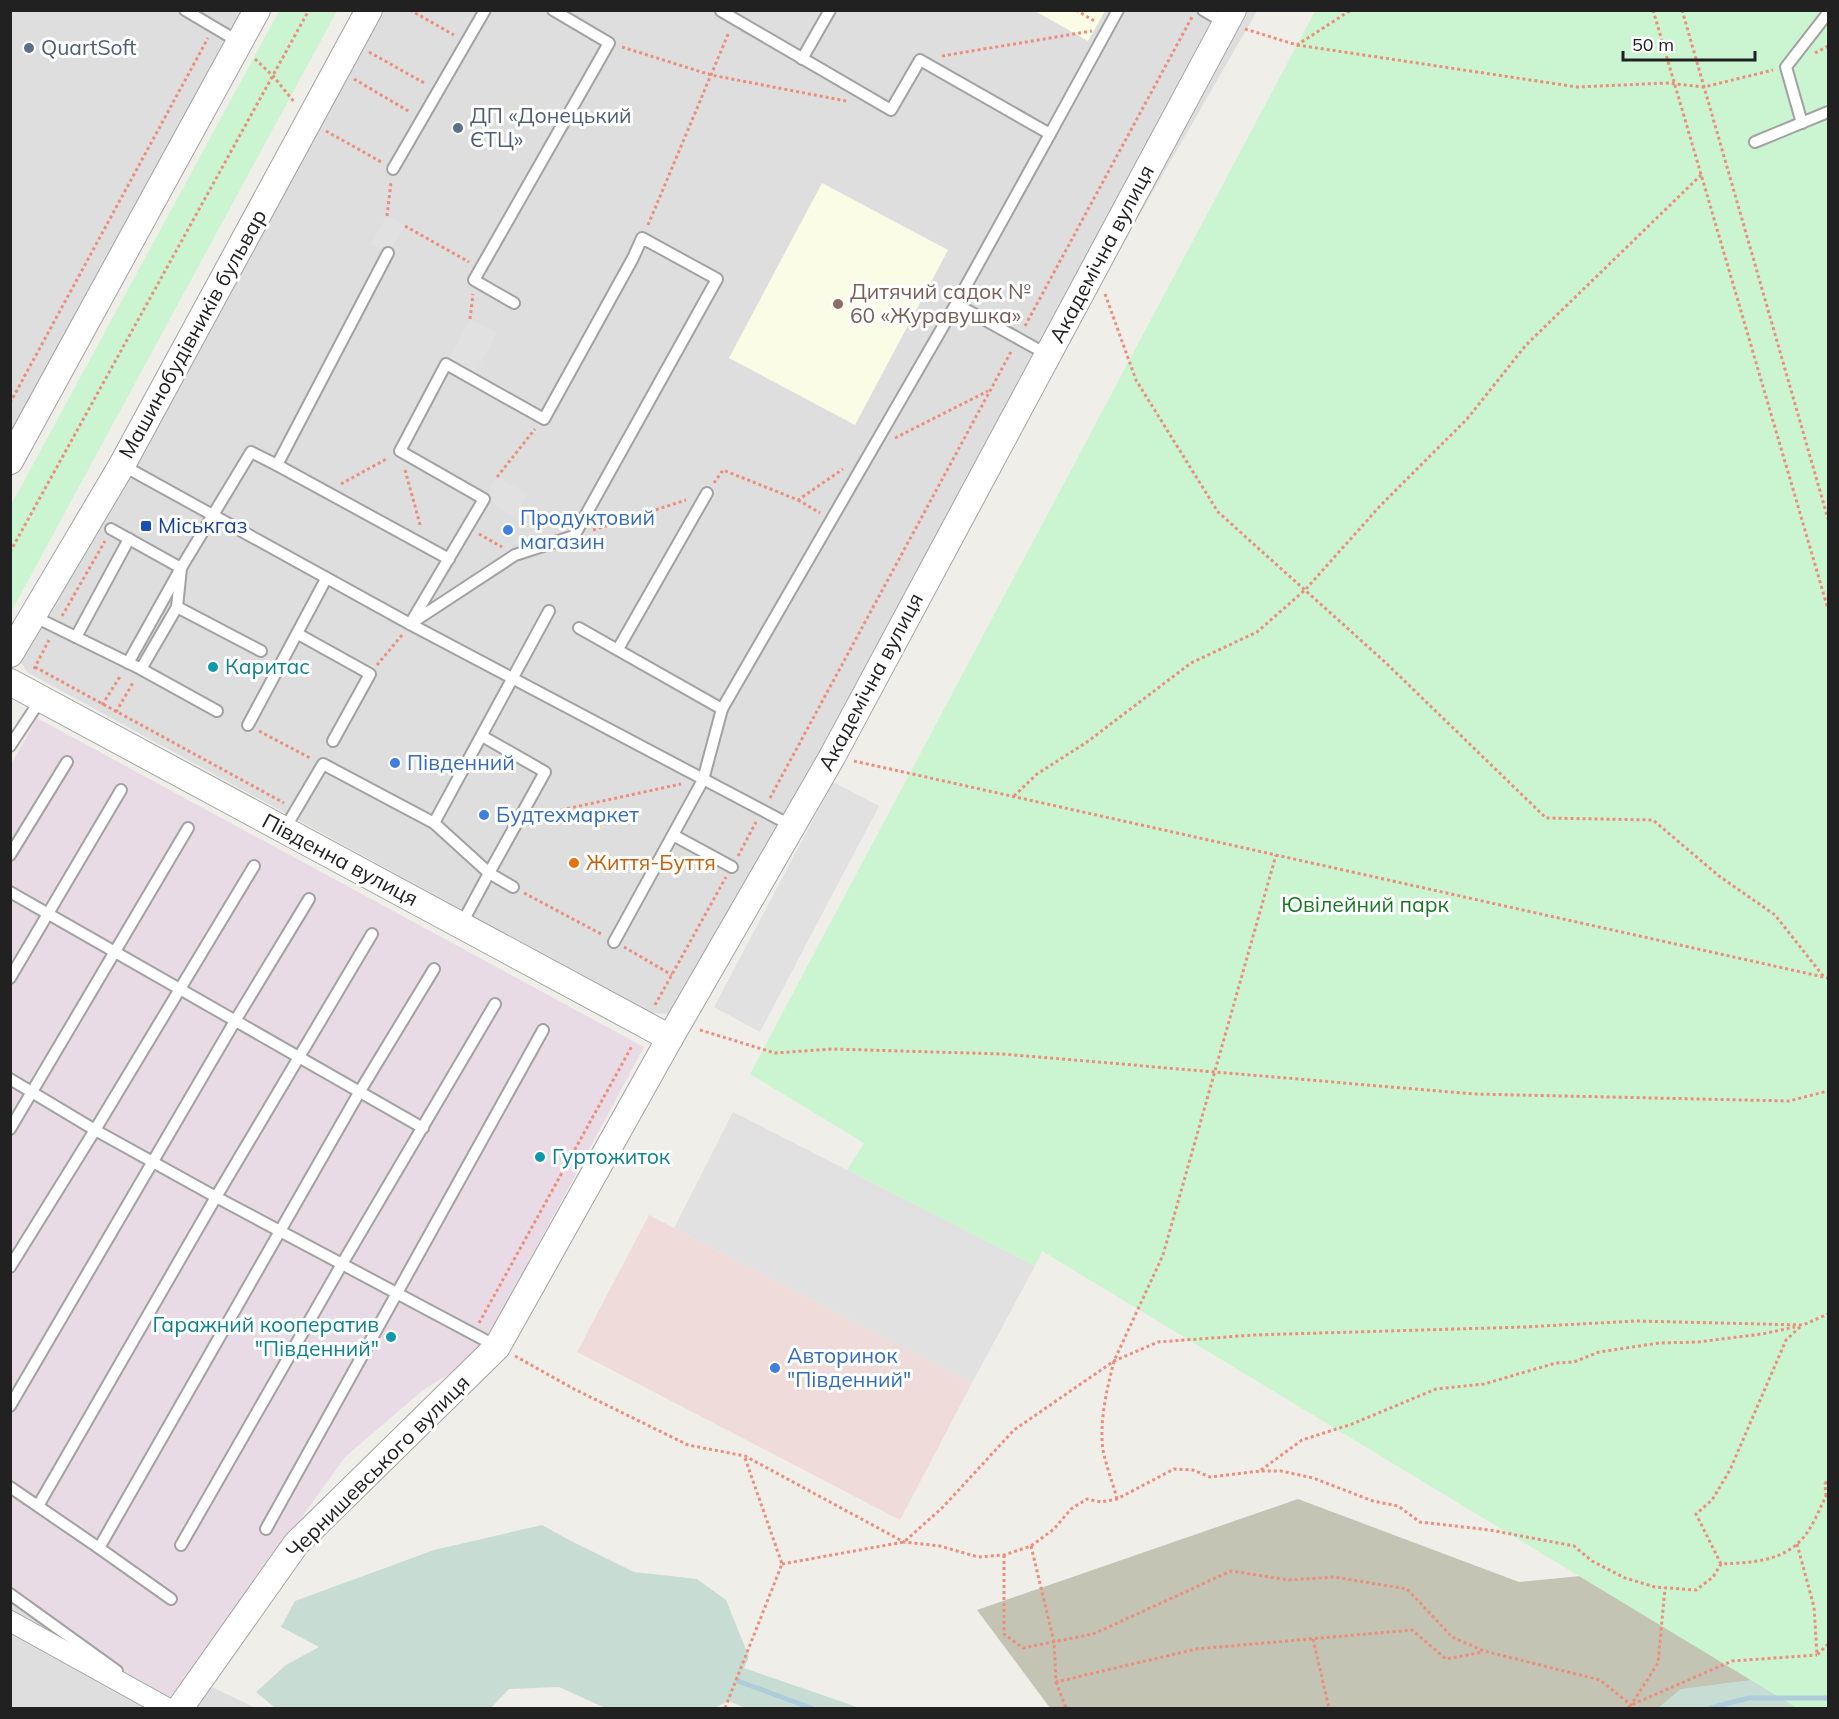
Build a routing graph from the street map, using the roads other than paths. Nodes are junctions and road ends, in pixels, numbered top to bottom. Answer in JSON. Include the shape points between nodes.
{"nodes":[{"id":1,"x":185,"y":10,"type":"edge"},
{"id":2,"x":257,"y":10,"type":"edge"},
{"id":3,"x":369,"y":10,"type":"edge"},
{"id":4,"x":485,"y":10,"type":"edge"},
{"id":5,"x":553,"y":10,"type":"edge"},
{"id":6,"x":830,"y":10,"type":"edge"},
{"id":7,"x":1118,"y":10,"type":"edge"},
{"id":8,"x":1203,"y":10,"type":"edge"},
{"id":9,"x":721,"y":11,"type":"edge"},
{"id":10,"x":1828,"y":13,"type":"edge"},
{"id":11,"x":1229,"y":17,"type":"edge"},
{"id":12,"x":239,"y":42,"type":"junction"},
{"id":13,"x":802,"y":58,"type":"junction"},
{"id":14,"x":1828,"y":112,"type":"edge"},
{"id":15,"x":1802,"y":123,"type":"junction"},
{"id":16,"x":1050,"y":134,"type":"junction"},
{"id":17,"x":1755,"y":142,"type":"dead end"},
{"id":18,"x":393,"y":170,"type":"road end"},
{"id":19,"x":388,"y":253,"type":"dead end"},
{"id":20,"x":514,"y":303,"type":"dead end"},
{"id":21,"x":956,"y":304,"type":"junction"},
{"id":22,"x":1048,"y":355,"type":"junction"},
{"id":23,"x":10,"y":461,"type":"edge"},
{"id":24,"x":122,"y":465,"type":"junction"},
{"id":25,"x":277,"y":465,"type":"junction"},
{"id":26,"x":707,"y":493,"type":"road end"},
{"id":27,"x":212,"y":515,"type":"junction"},
{"id":28,"x":111,"y":529,"type":"road end"},
{"id":29,"x":129,"y":539,"type":"junction"},
{"id":30,"x":449,"y":559,"type":"junction"},
{"id":31,"x":181,"y":568,"type":"junction"},
{"id":32,"x":326,"y":579,"type":"junction"},
{"id":33,"x":177,"y":607,"type":"junction"},
{"id":34,"x":549,"y":611,"type":"dead end"},
{"id":35,"x":33,"y":616,"type":"junction"},
{"id":36,"x":410,"y":624,"type":"junction"},
{"id":37,"x":579,"y":628,"type":"dead end"},
{"id":38,"x":298,"y":634,"type":"junction"},
{"id":39,"x":76,"y":637,"type":"junction"},
{"id":40,"x":618,"y":649,"type":"junction"},
{"id":41,"x":261,"y":651,"type":"dead end"},
{"id":42,"x":10,"y":654,"type":"edge"},
{"id":43,"x":128,"y":663,"type":"junction"},
{"id":44,"x":141,"y":669,"type":"junction"},
{"id":45,"x":513,"y":679,"type":"junction"},
{"id":46,"x":10,"y":682,"type":"edge"},
{"id":47,"x":41,"y":698,"type":"junction"},
{"id":48,"x":722,"y":709,"type":"junction"},
{"id":49,"x":217,"y":711,"type":"dead end"},
{"id":50,"x":248,"y":725,"type":"road end"},
{"id":51,"x":482,"y":736,"type":"junction"},
{"id":52,"x":333,"y":741,"type":"dead end"},
{"id":53,"x":10,"y":746,"type":"edge"},
{"id":54,"x":67,"y":762,"type":"dead end"},
{"id":55,"x":703,"y":780,"type":"junction"},
{"id":56,"x":121,"y":790,"type":"dead end"},
{"id":57,"x":434,"y":823,"type":"junction"},
{"id":58,"x":792,"y":826,"type":"junction"},
{"id":59,"x":188,"y":828,"type":"dead end"},
{"id":60,"x":284,"y":830,"type":"junction"},
{"id":61,"x":673,"y":835,"type":"junction"},
{"id":62,"x":10,"y":855,"type":"edge"},
{"id":63,"x":254,"y":866,"type":"dead end"},
{"id":64,"x":732,"y":867,"type":"road end"},
{"id":65,"x":489,"y":873,"type":"junction"},
{"id":66,"x":513,"y":886,"type":"road end"},
{"id":67,"x":10,"y":892,"type":"edge"},
{"id":68,"x":309,"y":899,"type":"dead end"},
{"id":69,"x":49,"y":914,"type":"junction"},
{"id":70,"x":461,"y":926,"type":"junction"},
{"id":71,"x":372,"y":934,"type":"dead end"},
{"id":72,"x":614,"y":942,"type":"road end"},
{"id":73,"x":115,"y":953,"type":"junction"},
{"id":74,"x":434,"y":969,"type":"dead end"},
{"id":75,"x":10,"y":978,"type":"edge"},
{"id":76,"x":179,"y":989,"type":"junction"},
{"id":77,"x":495,"y":1004,"type":"dead end"},
{"id":78,"x":235,"y":1021,"type":"junction"},
{"id":79,"x":543,"y":1030,"type":"dead end"},
{"id":80,"x":674,"y":1031,"type":"junction"},
{"id":81,"x":298,"y":1057,"type":"junction"},
{"id":82,"x":10,"y":1079,"type":"edge"},
{"id":83,"x":360,"y":1091,"type":"junction"},
{"id":84,"x":33,"y":1092,"type":"junction"},
{"id":85,"x":423,"y":1128,"type":"junction"},
{"id":86,"x":10,"y":1129,"type":"edge"},
{"id":87,"x":95,"y":1130,"type":"junction"},
{"id":88,"x":154,"y":1162,"type":"junction"},
{"id":89,"x":216,"y":1197,"type":"junction"},
{"id":90,"x":280,"y":1230,"type":"junction"},
{"id":91,"x":342,"y":1264,"type":"junction"},
{"id":92,"x":10,"y":1267,"type":"edge"},
{"id":93,"x":396,"y":1294,"type":"junction"},
{"id":94,"x":497,"y":1347,"type":"junction"},
{"id":95,"x":10,"y":1406,"type":"edge"},
{"id":96,"x":10,"y":1487,"type":"edge"},
{"id":97,"x":38,"y":1506,"type":"junction"},
{"id":98,"x":266,"y":1529,"type":"dead end"},
{"id":99,"x":181,"y":1545,"type":"dead end"},
{"id":100,"x":99,"y":1548,"type":"junction"},
{"id":101,"x":10,"y":1594,"type":"edge"},
{"id":102,"x":171,"y":1599,"type":"dead end"},
{"id":103,"x":10,"y":1621,"type":"edge"},
{"id":104,"x":168,"y":1708,"type":"edge"},
{"id":105,"x":180,"y":1708,"type":"edge"}],
"edges":[{"from":1,"to":12,"type":"lane"},
{"from":2,"to":12,"type":"street"},
{"from":3,"to":24,"type":"street","name":"Машинобудівників бульвар"},
{"from":4,"to":18,"type":"lane"},
{"from":5,"to":20,"type":"lane","via":[[609,43],[474,280]]},
{"from":6,"to":13,"type":"lane"},
{"from":7,"to":16,"type":"lane"},
{"from":8,"to":11,"type":"lane"},
{"from":9,"to":13,"type":"lane"},
{"from":10,"to":15,"type":"lane","via":[[1786,67]]},
{"from":11,"to":22,"type":"street","name":"Академічна вулиця"},
{"from":12,"to":23,"type":"street"},
{"from":13,"to":16,"type":"lane","via":[[891,110],[920,60]]},
{"from":14,"to":15,"type":"lane"},
{"from":15,"to":17,"type":"lane"},
{"from":16,"to":21,"type":"lane"},
{"from":19,"to":25,"type":"lane"},
{"from":21,"to":22,"type":"lane"},
{"from":21,"to":48,"type":"lane"},
{"from":22,"to":58,"type":"street","name":"Академічна вулиця"},
{"from":24,"to":27,"type":"lane"},
{"from":24,"to":35,"type":"street","name":"Машинобудівників бульвар"},
{"from":25,"to":27,"type":"lane","via":[[251,452]]},
{"from":25,"to":30,"type":"lane"},
{"from":26,"to":40,"type":"lane"},
{"from":27,"to":31,"type":"lane"},
{"from":27,"to":32,"type":"lane"},
{"from":28,"to":29,"type":"lane"},
{"from":29,"to":31,"type":"lane"},
{"from":29,"to":39,"type":"lane"},
{"from":30,"to":36,"type":"lane"},
{"from":30,"to":36,"type":"lane","via":[[484,499],[400,452],[446,364],[544,419],[642,238],[717,279],[574,536],[515,555]]},
{"from":31,"to":33,"type":"lane"},
{"from":31,"to":43,"type":"lane"},
{"from":32,"to":36,"type":"lane"},
{"from":32,"to":38,"type":"lane"},
{"from":33,"to":41,"type":"lane"},
{"from":33,"to":44,"type":"lane"},
{"from":34,"to":45,"type":"lane"},
{"from":35,"to":39,"type":"lane"},
{"from":35,"to":42,"type":"street","name":"Машинобудівників бульвар"},
{"from":36,"to":45,"type":"lane"},
{"from":37,"to":40,"type":"lane"},
{"from":38,"to":50,"type":"lane"},
{"from":38,"to":52,"type":"lane","via":[[370,674]]},
{"from":39,"to":43,"type":"lane"},
{"from":40,"to":48,"type":"lane"},
{"from":43,"to":44,"type":"lane"},
{"from":44,"to":49,"type":"lane"},
{"from":45,"to":51,"type":"lane"},
{"from":45,"to":55,"type":"lane"},
{"from":46,"to":47,"type":"street","name":"Південна вулиця"},
{"from":47,"to":53,"type":"lane"},
{"from":47,"to":60,"type":"street","name":"Південна вулиця"},
{"from":48,"to":55,"type":"lane"},
{"from":51,"to":57,"type":"lane"},
{"from":51,"to":65,"type":"lane","via":[[545,772]]},
{"from":54,"to":62,"type":"lane"},
{"from":55,"to":58,"type":"lane"},
{"from":55,"to":61,"type":"lane"},
{"from":56,"to":69,"type":"lane"},
{"from":57,"to":60,"type":"lane","via":[[323,764]]},
{"from":57,"to":65,"type":"lane"},
{"from":58,"to":80,"type":"street","name":"Академічна вулиця"},
{"from":59,"to":73,"type":"lane"},
{"from":60,"to":70,"type":"street","name":"Південна вулиця"},
{"from":61,"to":64,"type":"lane"},
{"from":61,"to":72,"type":"lane"},
{"from":63,"to":76,"type":"lane"},
{"from":65,"to":66,"type":"lane"},
{"from":65,"to":70,"type":"lane"},
{"from":67,"to":69,"type":"lane"},
{"from":68,"to":78,"type":"lane"},
{"from":69,"to":73,"type":"lane"},
{"from":69,"to":75,"type":"lane"},
{"from":70,"to":80,"type":"street","name":"Південна вулиця"},
{"from":71,"to":81,"type":"lane"},
{"from":73,"to":76,"type":"lane"},
{"from":73,"to":84,"type":"lane"},
{"from":74,"to":83,"type":"lane"},
{"from":76,"to":78,"type":"lane"},
{"from":76,"to":87,"type":"lane"},
{"from":77,"to":85,"type":"lane"},
{"from":78,"to":81,"type":"lane"},
{"from":78,"to":88,"type":"lane"},
{"from":79,"to":93,"type":"lane"},
{"from":80,"to":94,"type":"street","name":"Академічна вулиця"},
{"from":81,"to":83,"type":"lane"},
{"from":81,"to":89,"type":"lane"},
{"from":82,"to":84,"type":"lane"},
{"from":83,"to":85,"type":"lane"},
{"from":83,"to":90,"type":"lane"},
{"from":84,"to":86,"type":"lane"},
{"from":84,"to":87,"type":"lane"},
{"from":85,"to":91,"type":"lane"},
{"from":87,"to":88,"type":"lane"},
{"from":87,"to":92,"type":"lane"},
{"from":88,"to":89,"type":"lane"},
{"from":88,"to":95,"type":"lane"},
{"from":89,"to":90,"type":"lane"},
{"from":89,"to":97,"type":"lane"},
{"from":90,"to":91,"type":"lane"},
{"from":90,"to":100,"type":"lane"},
{"from":91,"to":93,"type":"lane"},
{"from":91,"to":99,"type":"lane"},
{"from":93,"to":94,"type":"lane"},
{"from":93,"to":98,"type":"lane"},
{"from":94,"to":105,"type":"street","name":"Чернишевського вулиця","via":[[296,1544]]},
{"from":96,"to":97,"type":"lane"},
{"from":97,"to":100,"type":"lane"},
{"from":100,"to":102,"type":"lane"},
{"from":101,"to":104,"type":"lane"},
{"from":103,"to":104,"type":"street"}]}
